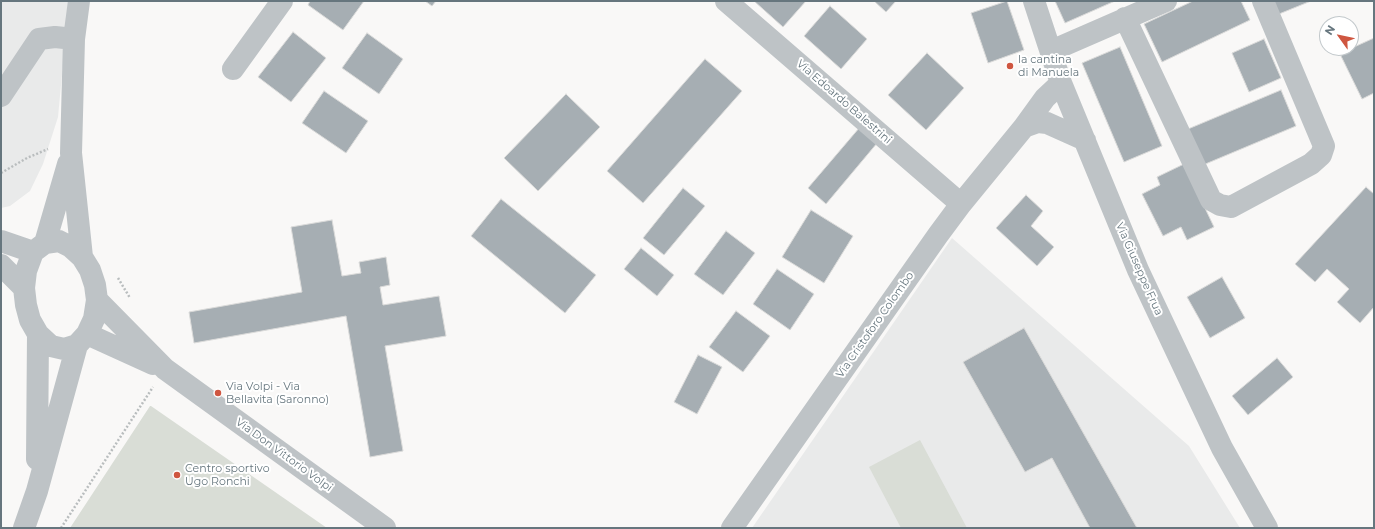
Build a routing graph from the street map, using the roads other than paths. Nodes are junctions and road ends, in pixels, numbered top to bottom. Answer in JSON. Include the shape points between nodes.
{"nodes":[{"id":1,"x":79,"y":1,"type":"edge"},
{"id":2,"x":282,"y":1,"type":"edge"},
{"id":3,"x":726,"y":1,"type":"edge"},
{"id":4,"x":1034,"y":1,"type":"edge"},
{"id":5,"x":1166,"y":1,"type":"edge"},
{"id":6,"x":1263,"y":1,"type":"edge"},
{"id":7,"x":1126,"y":18,"type":"junction"},
{"id":8,"x":74,"y":39,"type":"junction"},
{"id":9,"x":1051,"y":51,"type":"junction"},
{"id":10,"x":233,"y":68,"type":"dead end"},
{"id":11,"x":1061,"y":82,"type":"junction"},
{"id":12,"x":1,"y":96,"type":"edge"},
{"id":13,"x":1024,"y":127,"type":"junction"},
{"id":14,"x":1085,"y":140,"type":"junction"},
{"id":15,"x":71,"y":153,"type":"junction"},
{"id":16,"x":961,"y":204,"type":"junction"},
{"id":17,"x":1,"y":241,"type":"edge"},
{"id":18,"x":39,"y":248,"type":"junction"},
{"id":19,"x":82,"y":257,"type":"junction"},
{"id":20,"x":1,"y":265,"type":"edge"},
{"id":21,"x":24,"y":288,"type":"junction"},
{"id":22,"x":97,"y":300,"type":"junction"},
{"id":23,"x":38,"y":334,"type":"junction"},
{"id":24,"x":82,"y":339,"type":"junction"},
{"id":25,"x":159,"y":377,"type":"junction"},
{"id":26,"x":36,"y":491,"type":"junction"},
{"id":27,"x":24,"y":528,"type":"edge"},
{"id":28,"x":385,"y":528,"type":"edge"},
{"id":29,"x":732,"y":528,"type":"edge"},
{"id":30,"x":1266,"y":528,"type":"edge"}],
"edges":[{"from":1,"to":8,"type":"street"},
{"from":2,"to":10,"type":"street"},
{"from":3,"to":16,"type":"street","name":"Via Edoardo Balestrini"},
{"from":4,"to":9,"type":"street","name":"Via Giuseppe Frua"},
{"from":5,"to":7,"type":"street"},
{"from":6,"to":7,"type":"street","via":[[1324,146],[1321,155],[1311,164],[1231,207],[1211,200]]},
{"from":7,"to":9,"type":"street"},
{"from":8,"to":12,"type":"street","via":[[39,39]]},
{"from":8,"to":15,"type":"street"},
{"from":9,"to":11,"type":"street","name":"Via Giuseppe Frua"},
{"from":11,"to":13,"type":"street","name":"Via Cristoforo Colombo"},
{"from":11,"to":14,"type":"street","name":"Via Giuseppe Frua"},
{"from":13,"to":14,"type":"street","via":[[1038,122],[1047,123]]},
{"from":13,"to":16,"type":"street","name":"Via Cristoforo Colombo"},
{"from":14,"to":30,"type":"street","name":"Via Giuseppe Frua","via":[[1138,270],[1222,448]]},
{"from":15,"to":18,"type":"street"},
{"from":15,"to":19,"type":"street"},
{"from":16,"to":29,"type":"street","name":"Via Cristoforo Colombo"},
{"from":17,"to":18,"type":"street"},
{"from":18,"to":19,"type":"street","via":[[59,241],[71,246]]},
{"from":18,"to":21,"type":"street","via":[[26,271]]},
{"from":19,"to":22,"type":"street","via":[[90,270]]},
{"from":20,"to":21,"type":"street"},
{"from":21,"to":23,"type":"street","via":[[30,320]]},
{"from":22,"to":24,"type":"street","via":[[94,319]]},
{"from":22,"to":25,"type":"street","name":"Via Don Vittorio Volpi"},
{"from":23,"to":24,"type":"street","via":[[51,346],[64,349]]},
{"from":23,"to":26,"type":"street"},
{"from":24,"to":25,"type":"street","name":"Via Don Vittorio Volpi"},
{"from":24,"to":26,"type":"street"},
{"from":25,"to":28,"type":"street","name":"Via Don Vittorio Volpi"},
{"from":26,"to":27,"type":"street"}]}
